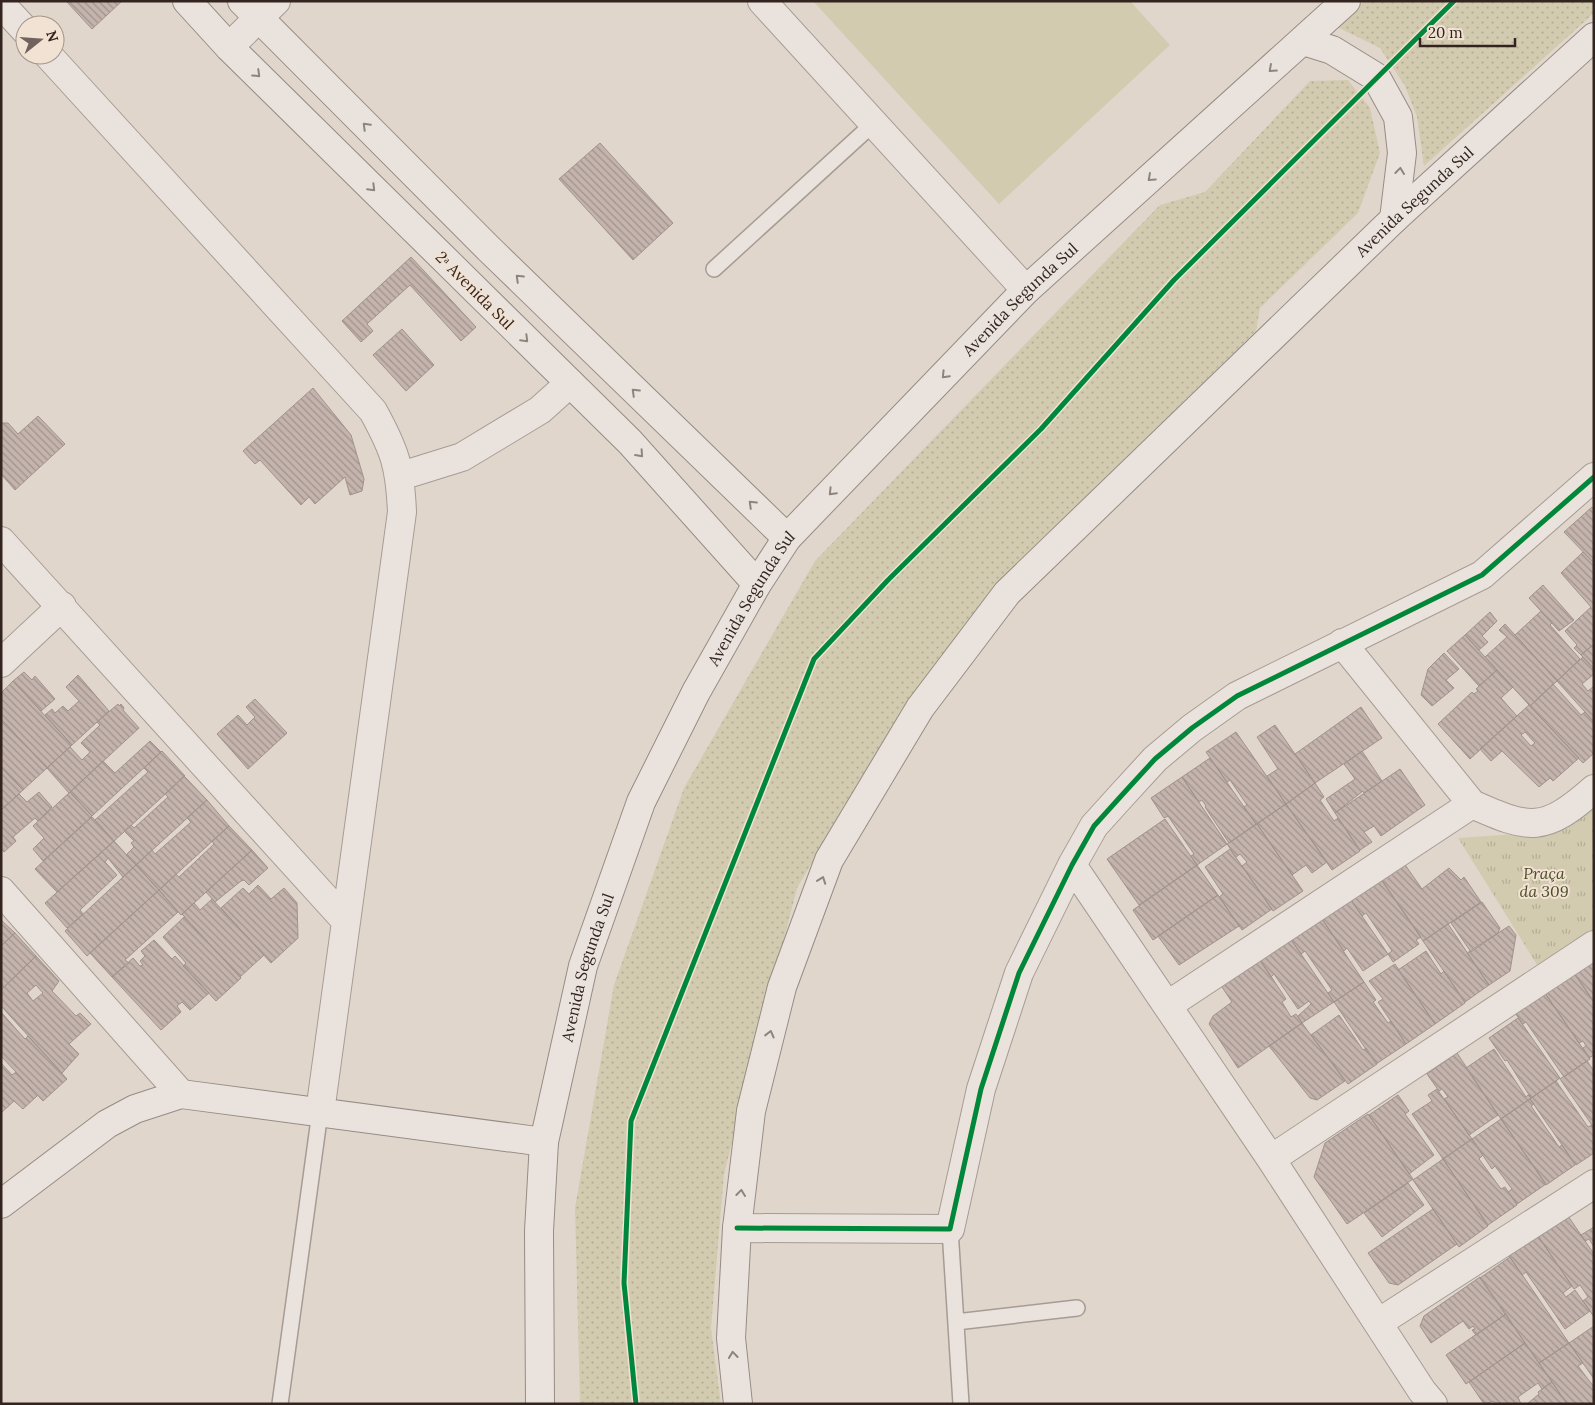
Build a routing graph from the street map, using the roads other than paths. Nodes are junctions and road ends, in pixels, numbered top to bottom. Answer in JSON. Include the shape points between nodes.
{"nodes":[{"id":1,"x":187,"y":1,"type":"edge"},
{"id":2,"x":762,"y":1,"type":"edge"},
{"id":3,"x":1346,"y":1,"type":"edge"},
{"id":4,"x":1,"y":4,"type":"edge"},
{"id":5,"x":259,"y":7,"type":"edge"},
{"id":6,"x":15,"y":19,"type":"edge"},
{"id":7,"x":1594,"y":36,"type":"edge"},
{"id":8,"x":1303,"y":41,"type":"junction"},
{"id":9,"x":229,"y":47,"type":"junction"},
{"id":10,"x":57,"y":65,"type":"edge"},
{"id":11,"x":874,"y":123,"type":"junction"},
{"id":12,"x":1394,"y":220,"type":"junction"},
{"id":13,"x":714,"y":269,"type":"dead end"},
{"id":14,"x":1026,"y":290,"type":"junction"},
{"id":15,"x":570,"y":383,"type":"junction"},
{"id":16,"x":401,"y":476,"type":"junction"},
{"id":17,"x":1594,"y":476,"type":"edge"},
{"id":18,"x":787,"y":538,"type":"junction"},
{"id":19,"x":1,"y":541,"type":"edge"},
{"id":20,"x":757,"y":584,"type":"junction"},
{"id":21,"x":62,"y":606,"type":"junction"},
{"id":22,"x":1342,"y":643,"type":"junction"},
{"id":23,"x":1,"y":663,"type":"edge"},
{"id":24,"x":1594,"y":789,"type":"edge"},
{"id":25,"x":1472,"y":804,"type":"junction"},
{"id":26,"x":1072,"y":865,"type":"junction"},
{"id":27,"x":1,"y":891,"type":"edge"},
{"id":28,"x":346,"y":921,"type":"junction"},
{"id":29,"x":1594,"y":945,"type":"edge"},
{"id":30,"x":1168,"y":1005,"type":"junction"},
{"id":31,"x":181,"y":1094,"type":"junction"},
{"id":32,"x":320,"y":1112,"type":"junction"},
{"id":33,"x":544,"y":1142,"type":"junction"},
{"id":34,"x":1271,"y":1159,"type":"junction"},
{"id":35,"x":1594,"y":1184,"type":"edge"},
{"id":36,"x":1,"y":1204,"type":"edge"},
{"id":37,"x":737,"y":1228,"type":"junction"},
{"id":38,"x":950,"y":1228,"type":"junction"},
{"id":39,"x":1077,"y":1308,"type":"dead end"},
{"id":40,"x":956,"y":1322,"type":"junction"},
{"id":41,"x":1378,"y":1324,"type":"junction"},
{"id":42,"x":280,"y":1404,"type":"edge"},
{"id":43,"x":540,"y":1404,"type":"edge"},
{"id":44,"x":738,"y":1404,"type":"edge"},
{"id":45,"x":962,"y":1404,"type":"edge"},
{"id":46,"x":1433,"y":1404,"type":"edge"}],
"edges":[{"from":1,"to":9,"type":"street","name":"2ᵃ Avenida Sul"},
{"from":2,"to":11,"type":"street"},
{"from":3,"to":8,"type":"street","name":"Avenida Segunda Sul"},
{"from":4,"to":6,"type":"street"},
{"from":5,"to":9,"type":"street"},
{"from":18,"to":5,"type":"street","one_way":true,"via":[[544,303]]},
{"from":7,"to":12,"type":"street","name":"Avenida Segunda Sul"},
{"from":12,"to":8,"type":"street","one_way":true,"via":[[1402,153],[1398,117],[1376,77],[1332,50]]},
{"from":8,"to":14,"type":"street","name":"Avenida Segunda Sul","one_way":true},
{"from":9,"to":15,"type":"street","name":"2ᵃ Avenida Sul","one_way":true},
{"from":10,"to":16,"type":"street","via":[[373,411],[392,445]]},
{"from":11,"to":13,"type":"lane"},
{"from":11,"to":14,"type":"street"},
{"from":37,"to":12,"type":"street","name":"Avenida Segunda Sul","one_way":true,"via":[[751,1111],[782,987],[829,860],[920,708],[1007,593]]},
{"from":14,"to":18,"type":"street","name":"Avenida Segunda Sul","one_way":true},
{"from":15,"to":16,"type":"street","via":[[540,410],[462,457]]},
{"from":15,"to":20,"type":"street","name":"2ᵃ Avenida Sul","one_way":true,"via":[[630,442]]},
{"from":16,"to":28,"type":"street","via":[[402,512]]},
{"from":17,"to":22,"type":"street","via":[[1482,575]]},
{"from":18,"to":20,"type":"street","name":"Avenida Segunda Sul"},
{"from":19,"to":21,"type":"street"},
{"from":20,"to":33,"type":"street","name":"Avenida Segunda Sul","via":[[696,692],[641,802],[584,966]]},
{"from":21,"to":23,"type":"street"},
{"from":21,"to":28,"type":"street"},
{"from":22,"to":25,"type":"street"},
{"from":22,"to":26,"type":"street","via":[[1237,696],[1155,758],[1094,826]]},
{"from":24,"to":25,"type":"street","via":[[1549,822],[1529,825],[1508,820]]},
{"from":25,"to":30,"type":"street"},
{"from":26,"to":30,"type":"street"},
{"from":26,"to":38,"type":"street","via":[[1019,973],[981,1089]]},
{"from":27,"to":31,"type":"street"},
{"from":28,"to":32,"type":"street"},
{"from":29,"to":34,"type":"street"},
{"from":30,"to":34,"type":"street"},
{"from":31,"to":32,"type":"street"},
{"from":31,"to":36,"type":"street","via":[[135,1109],[107,1124]]},
{"from":32,"to":33,"type":"street"},
{"from":32,"to":42,"type":"lane"},
{"from":33,"to":43,"type":"street","name":"Avenida Segunda Sul","via":[[539,1231]]},
{"from":34,"to":41,"type":"street"},
{"from":35,"to":41,"type":"street"},
{"from":37,"to":38,"type":"street"},
{"from":44,"to":37,"type":"street","name":"Avenida Segunda Sul","one_way":true,"via":[[731,1338]]},
{"from":38,"to":40,"type":"lane"},
{"from":39,"to":40,"type":"lane"},
{"from":40,"to":45,"type":"lane"},
{"from":41,"to":46,"type":"street"}]}
